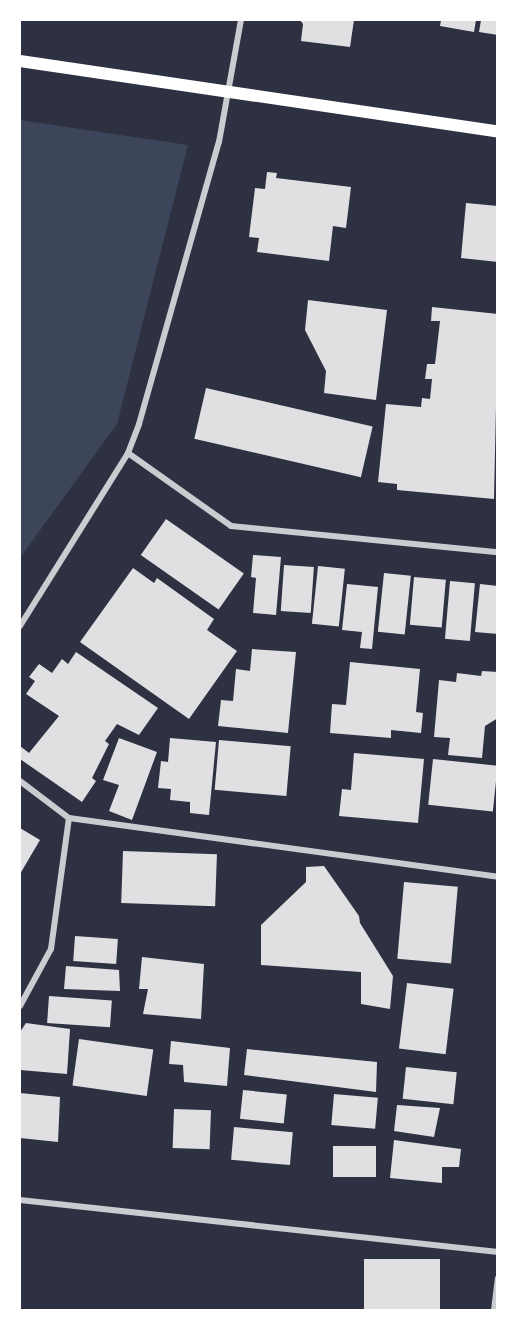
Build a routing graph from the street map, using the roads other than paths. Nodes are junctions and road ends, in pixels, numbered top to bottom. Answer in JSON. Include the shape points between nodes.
{"nodes":[{"id":1,"x":241,"y":20,"type":"edge"},
{"id":2,"x":20,"y":62,"type":"edge"},
{"id":3,"x":228,"y":92,"type":"junction"},
{"id":4,"x":498,"y":132,"type":"edge"},
{"id":5,"x":128,"y":453,"type":"junction"},
{"id":6,"x":498,"y":552,"type":"edge"},
{"id":7,"x":20,"y":627,"type":"edge"},
{"id":8,"x":20,"y":781,"type":"edge"},
{"id":9,"x":69,"y":818,"type":"junction"},
{"id":10,"x":498,"y":877,"type":"edge"},
{"id":11,"x":20,"y":1006,"type":"edge"},
{"id":12,"x":20,"y":1200,"type":"edge"},
{"id":13,"x":498,"y":1252,"type":"edge"},
{"id":14,"x":498,"y":1278,"type":"edge"},
{"id":15,"x":494,"y":1311,"type":"edge"}],
"edges":[{"from":1,"to":3,"type":"street"},
{"from":2,"to":3,"type":"main road"},
{"from":3,"to":4,"type":"main road"},
{"from":3,"to":5,"type":"street","via":[[219,142]]},
{"from":5,"to":6,"type":"street","via":[[231,526]]},
{"from":5,"to":7,"type":"street"},
{"from":8,"to":9,"type":"street"},
{"from":9,"to":10,"type":"street"},
{"from":9,"to":11,"type":"street","via":[[51,949]]},
{"from":12,"to":13,"type":"street"},
{"from":14,"to":15,"type":"street"}]}
